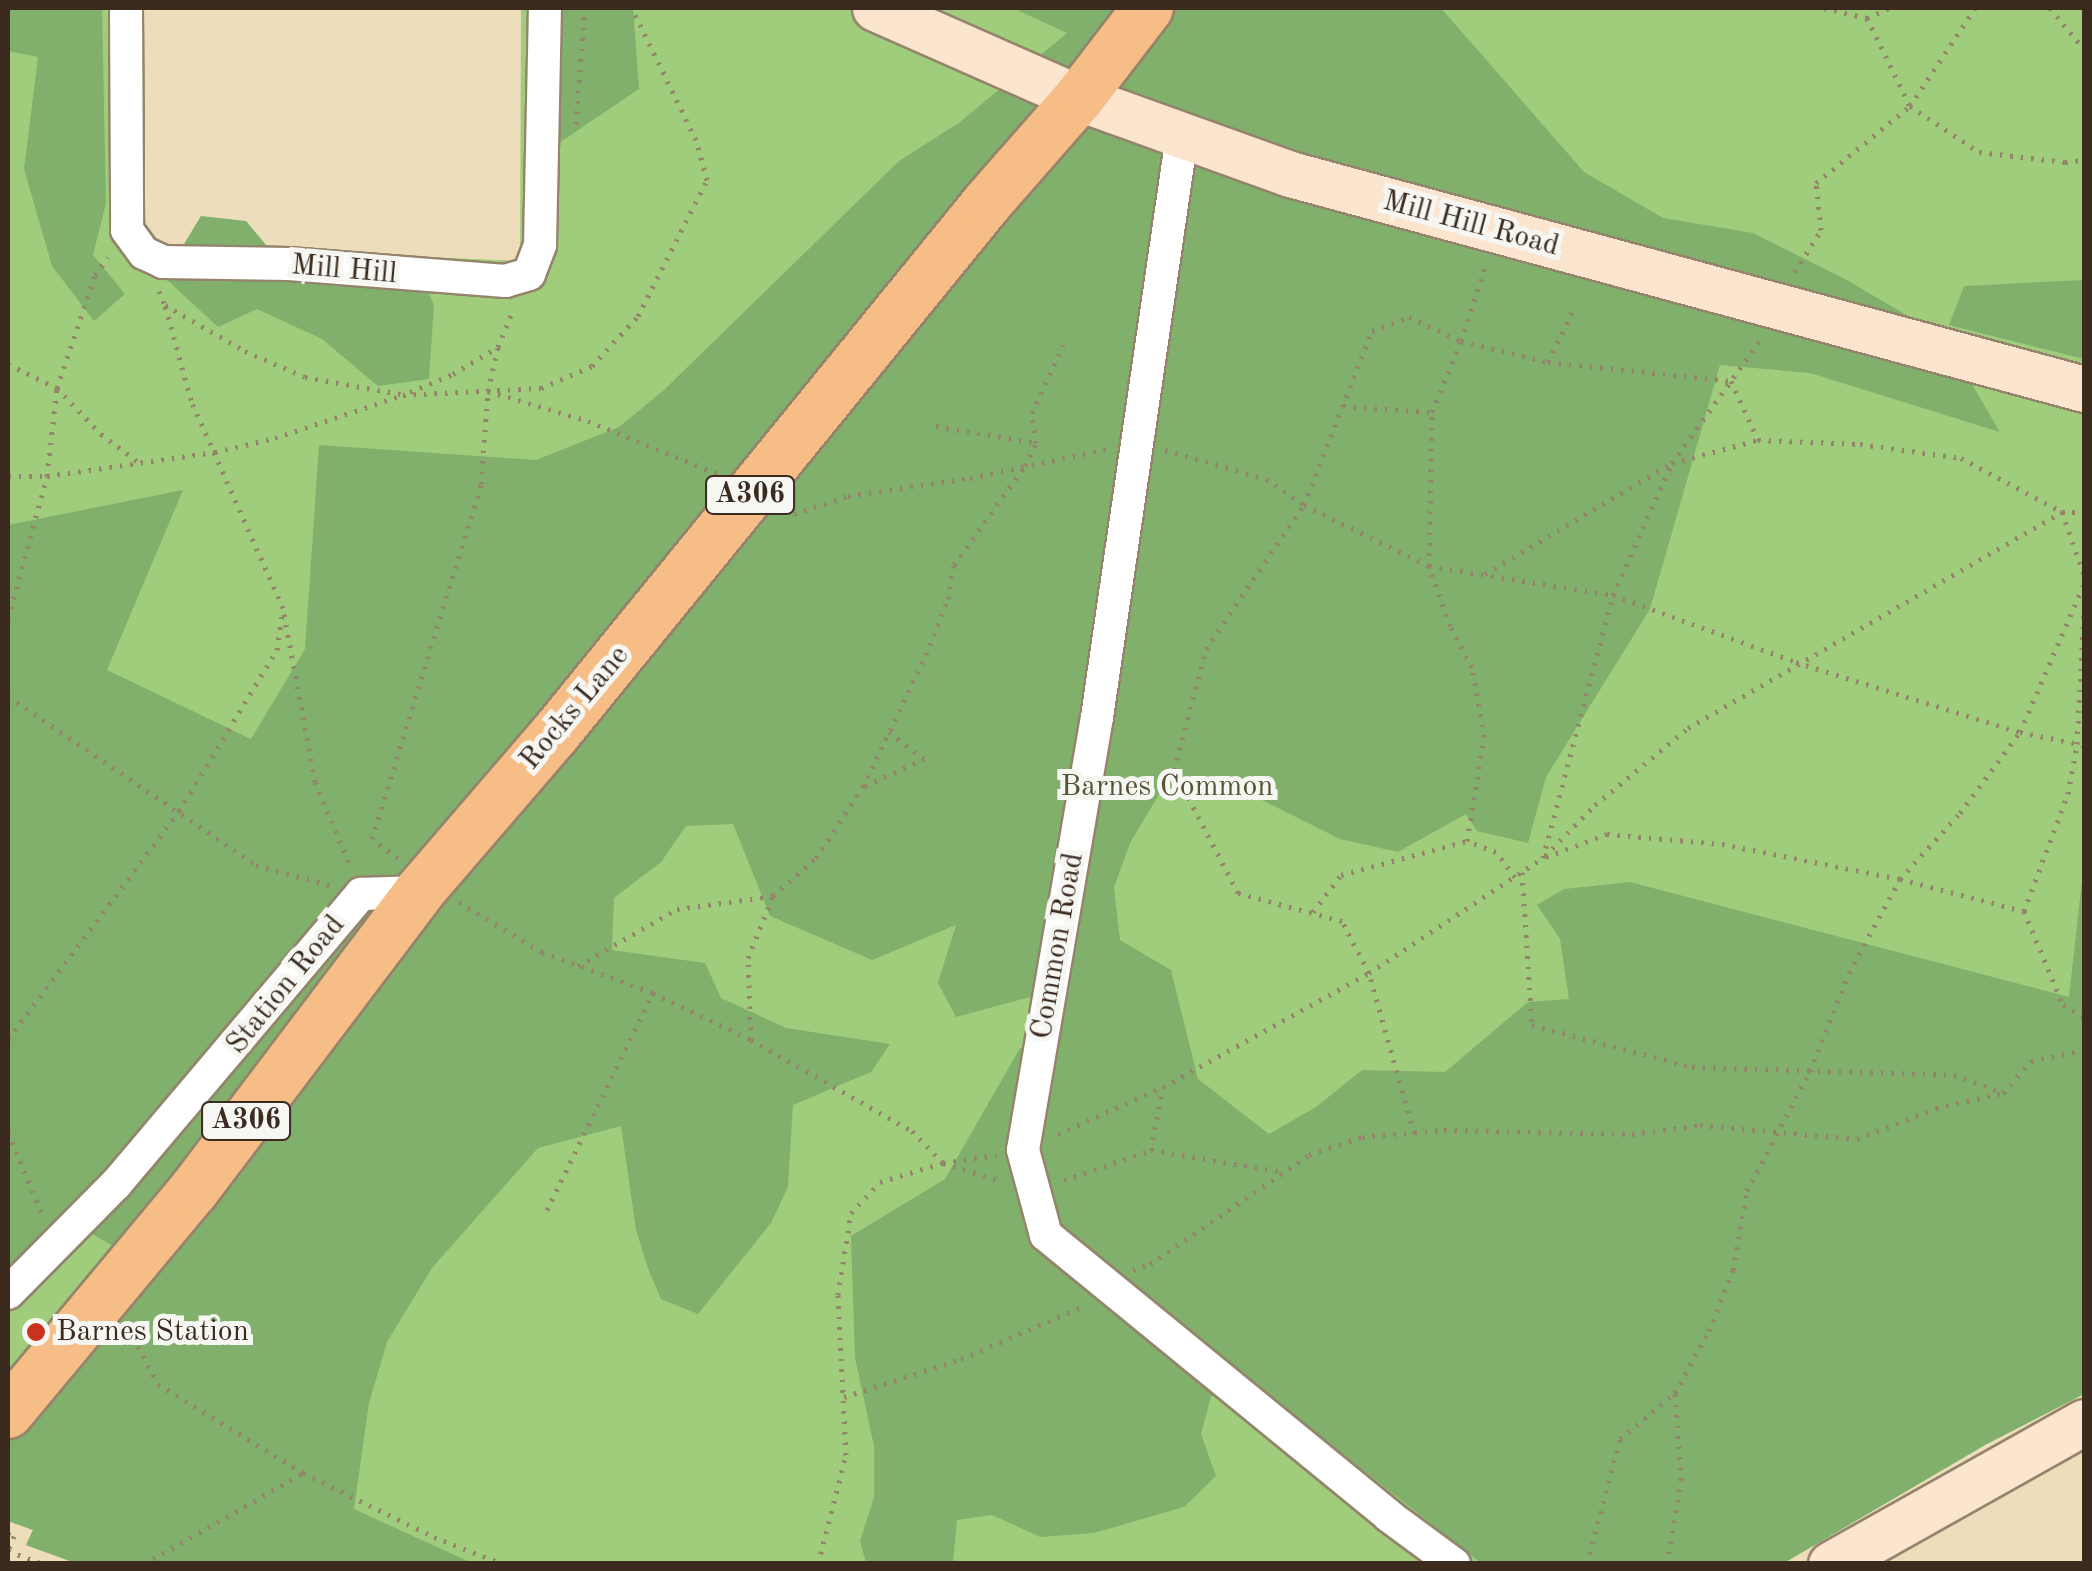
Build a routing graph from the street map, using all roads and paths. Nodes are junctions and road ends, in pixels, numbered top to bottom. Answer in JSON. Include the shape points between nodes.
{"nodes":[{"id":1,"x":126,"y":8,"type":"edge"},
{"id":2,"x":545,"y":8,"type":"edge"},
{"id":3,"x":632,"y":8,"type":"edge"},
{"id":4,"x":875,"y":8,"type":"edge"},
{"id":5,"x":1148,"y":8,"type":"edge"},
{"id":6,"x":1824,"y":8,"type":"edge"},
{"id":7,"x":1889,"y":8,"type":"edge"},
{"id":8,"x":1976,"y":8,"type":"edge"},
{"id":9,"x":2050,"y":8,"type":"edge"},
{"id":10,"x":1867,"y":18,"type":"junction"},
{"id":11,"x":2084,"y":49,"type":"edge"},
{"id":12,"x":1079,"y":98,"type":"junction"},
{"id":13,"x":1910,"y":106,"type":"junction"},
{"id":14,"x":1182,"y":136,"type":"junction"},
{"id":15,"x":2084,"y":160,"type":"edge"},
{"id":16,"x":127,"y":230,"type":"junction"},
{"id":17,"x":1497,"y":233,"type":"junction"},
{"id":18,"x":165,"y":305,"type":"dead end"},
{"id":19,"x":1784,"y":306,"type":"junction"},
{"id":20,"x":1575,"y":307,"type":"dead end"},
{"id":21,"x":1461,"y":340,"type":"junction"},
{"id":22,"x":1063,"y":346,"type":"dead end"},
{"id":23,"x":498,"y":347,"type":"dead end"},
{"id":24,"x":1548,"y":362,"type":"junction"},
{"id":25,"x":8,"y":364,"type":"edge"},
{"id":26,"x":1731,"y":381,"type":"junction"},
{"id":27,"x":57,"y":388,"type":"junction"},
{"id":28,"x":2084,"y":388,"type":"edge"},
{"id":29,"x":488,"y":391,"type":"junction"},
{"id":30,"x":1344,"y":406,"type":"junction"},
{"id":31,"x":1432,"y":412,"type":"junction"},
{"id":32,"x":936,"y":426,"type":"dead end"},
{"id":33,"x":1758,"y":440,"type":"junction"},
{"id":34,"x":1137,"y":442,"type":"junction"},
{"id":35,"x":1036,"y":443,"type":"junction"},
{"id":36,"x":215,"y":452,"type":"junction"},
{"id":37,"x":138,"y":462,"type":"junction"},
{"id":38,"x":1672,"y":463,"type":"junction"},
{"id":39,"x":8,"y":476,"type":"edge"},
{"id":40,"x":47,"y":476,"type":"junction"},
{"id":41,"x":1304,"y":505,"type":"junction"},
{"id":42,"x":2062,"y":512,"type":"junction"},
{"id":43,"x":2084,"y":512,"type":"edge"},
{"id":44,"x":1430,"y":566,"type":"junction"},
{"id":45,"x":1483,"y":576,"type":"junction"},
{"id":46,"x":2084,"y":576,"type":"edge"},
{"id":47,"x":2084,"y":584,"type":"edge"},
{"id":48,"x":1613,"y":595,"type":"junction"},
{"id":49,"x":283,"y":608,"type":"junction"},
{"id":50,"x":2084,"y":610,"type":"edge"},
{"id":51,"x":8,"y":619,"type":"edge"},
{"id":52,"x":1796,"y":662,"type":"junction"},
{"id":53,"x":8,"y":696,"type":"edge"},
{"id":54,"x":890,"y":732,"type":"junction"},
{"id":55,"x":2020,"y":732,"type":"junction"},
{"id":56,"x":2081,"y":744,"type":"edge"},
{"id":57,"x":863,"y":787,"type":"junction"},
{"id":58,"x":179,"y":811,"type":"junction"},
{"id":59,"x":1467,"y":841,"type":"junction"},
{"id":60,"x":1544,"y":858,"type":"junction"},
{"id":61,"x":1522,"y":872,"type":"junction"},
{"id":62,"x":1514,"y":877,"type":"junction"},
{"id":63,"x":1900,"y":879,"type":"junction"},
{"id":64,"x":424,"y":886,"type":"junction"},
{"id":65,"x":361,"y":894,"type":"junction"},
{"id":66,"x":773,"y":896,"type":"junction"},
{"id":67,"x":2024,"y":910,"type":"junction"},
{"id":68,"x":1312,"y":913,"type":"junction"},
{"id":69,"x":578,"y":966,"type":"junction"},
{"id":70,"x":1369,"y":974,"type":"junction"},
{"id":71,"x":652,"y":993,"type":"junction"},
{"id":72,"x":2084,"y":1017,"type":"edge"},
{"id":73,"x":8,"y":1039,"type":"edge"},
{"id":74,"x":751,"y":1040,"type":"junction"},
{"id":75,"x":2084,"y":1050,"type":"edge"},
{"id":76,"x":1810,"y":1071,"type":"junction"},
{"id":77,"x":1163,"y":1087,"type":"junction"},
{"id":78,"x":2003,"y":1093,"type":"junction"},
{"id":79,"x":8,"y":1132,"type":"edge"},
{"id":80,"x":1776,"y":1132,"type":"junction"},
{"id":81,"x":1414,"y":1133,"type":"junction"},
{"id":82,"x":1023,"y":1150,"type":"junction"},
{"id":83,"x":1152,"y":1150,"type":"junction"},
{"id":84,"x":943,"y":1163,"type":"junction"},
{"id":85,"x":1282,"y":1172,"type":"junction"},
{"id":86,"x":1034,"y":1191,"type":"junction"},
{"id":87,"x":547,"y":1210,"type":"dead end"},
{"id":88,"x":54,"y":1243,"type":"junction"},
{"id":89,"x":1109,"y":1286,"type":"junction"},
{"id":90,"x":8,"y":1293,"type":"edge"},
{"id":91,"x":125,"y":1323,"type":"dead end"},
{"id":92,"x":1676,"y":1393,"type":"junction"},
{"id":93,"x":844,"y":1398,"type":"junction"},
{"id":94,"x":8,"y":1413,"type":"edge"},
{"id":95,"x":2084,"y":1422,"type":"edge"},
{"id":96,"x":303,"y":1473,"type":"junction"},
{"id":97,"x":8,"y":1534,"type":"edge"},
{"id":98,"x":8,"y":1551,"type":"edge"},
{"id":99,"x":44,"y":1564,"type":"edge"},
{"id":100,"x":144,"y":1564,"type":"edge"},
{"id":101,"x":503,"y":1564,"type":"edge"},
{"id":102,"x":818,"y":1564,"type":"edge"},
{"id":103,"x":1454,"y":1564,"type":"edge"},
{"id":104,"x":1587,"y":1564,"type":"edge"},
{"id":105,"x":1667,"y":1564,"type":"edge"},
{"id":106,"x":1832,"y":1564,"type":"edge"}],
"edges":[{"from":1,"to":16,"type":"street"},
{"from":2,"to":16,"type":"street","name":"Mill Hill","via":[[540,244],[529,274],[487,280],[289,264],[162,262],[133,243]]},
{"from":3,"to":29,"type":"path","via":[[696,140],[707,180],[638,316],[592,366],[541,388]]},
{"from":4,"to":12,"type":"main road","name":"Mill Hill Road"},
{"from":5,"to":12,"type":"main road","name":"Rocks Lane","number":"A306"},
{"from":6,"to":10,"type":"path"},
{"from":7,"to":10,"type":"path"},
{"from":8,"to":13,"type":"path"},
{"from":9,"to":11,"type":"path"},
{"from":10,"to":13,"type":"path"},
{"from":12,"to":14,"type":"main road","name":"Mill Hill Road"},
{"from":12,"to":64,"type":"main road","name":"Rocks Lane","number":"A306"},
{"from":13,"to":15,"type":"path","via":[[1979,152]]},
{"from":13,"to":19,"type":"path","via":[[1816,183],[1821,230],[1792,276]]},
{"from":14,"to":17,"type":"main road","name":"Mill Hill Road"},
{"from":14,"to":34,"type":"street","name":"Common Road"},
{"from":16,"to":27,"type":"path","via":[[95,274]]},
{"from":17,"to":19,"type":"main road","name":"Mill Hill Road"},
{"from":17,"to":21,"type":"path"},
{"from":18,"to":36,"type":"path","via":[[190,400]]},
{"from":19,"to":26,"type":"path"},
{"from":19,"to":28,"type":"main road","name":"Mill Hill Road"},
{"from":20,"to":24,"type":"path"},
{"from":21,"to":24,"type":"path"},
{"from":21,"to":30,"type":"path","via":[[1409,318],[1372,331]]},
{"from":21,"to":31,"type":"path"},
{"from":22,"to":35,"type":"path","via":[[1032,413]]},
{"from":23,"to":29,"type":"path"},
{"from":24,"to":26,"type":"path"},
{"from":25,"to":27,"type":"path"},
{"from":26,"to":33,"type":"path"},
{"from":26,"to":38,"type":"path"},
{"from":27,"to":37,"type":"path"},
{"from":27,"to":40,"type":"path"},
{"from":29,"to":36,"type":"path","via":[[402,394]]},
{"from":29,"to":64,"type":"path","via":[[480,484],[372,839]]},
{"from":30,"to":31,"type":"path"},
{"from":30,"to":41,"type":"path"},
{"from":31,"to":44,"type":"path"},
{"from":32,"to":35,"type":"path"},
{"from":33,"to":38,"type":"path"},
{"from":33,"to":42,"type":"path","via":[[1860,444],[1960,458]]},
{"from":34,"to":41,"type":"path","via":[[1266,479]]},
{"from":34,"to":82,"type":"street","name":"Common Road"},
{"from":35,"to":54,"type":"path","via":[[998,510],[954,565],[948,599]]},
{"from":36,"to":37,"type":"path"},
{"from":36,"to":49,"type":"path"},
{"from":37,"to":40,"type":"path"},
{"from":38,"to":45,"type":"path"},
{"from":38,"to":48,"type":"path"},
{"from":39,"to":40,"type":"path"},
{"from":40,"to":51,"type":"path"},
{"from":41,"to":44,"type":"path"},
{"from":41,"to":68,"type":"path","via":[[1206,649],[1174,770],[1238,893]]},
{"from":42,"to":43,"type":"path"},
{"from":42,"to":46,"type":"path"},
{"from":42,"to":52,"type":"path"},
{"from":44,"to":45,"type":"path"},
{"from":44,"to":59,"type":"path","via":[[1472,666],[1484,738]]},
{"from":45,"to":48,"type":"path"},
{"from":47,"to":55,"type":"path"},
{"from":48,"to":52,"type":"path"},
{"from":48,"to":60,"type":"path"},
{"from":49,"to":58,"type":"path","via":[[277,650]]},
{"from":49,"to":65,"type":"path","via":[[315,782]]},
{"from":50,"to":56,"type":"path"},
{"from":52,"to":55,"type":"path"},
{"from":52,"to":60,"type":"path","via":[[1688,728],[1595,805]]},
{"from":53,"to":58,"type":"path"},
{"from":54,"to":57,"type":"path"},
{"from":54,"to":57,"type":"path","via":[[924,758]]},
{"from":55,"to":56,"type":"path"},
{"from":55,"to":63,"type":"path"},
{"from":56,"to":67,"type":"path"},
{"from":57,"to":66,"type":"path","via":[[816,858]]},
{"from":58,"to":65,"type":"path","via":[[256,865]]},
{"from":58,"to":73,"type":"path"},
{"from":59,"to":62,"type":"path","via":[[1496,852]]},
{"from":59,"to":68,"type":"path","via":[[1341,875]]},
{"from":60,"to":61,"type":"path"},
{"from":60,"to":63,"type":"path","via":[[1607,834],[1722,844]]},
{"from":61,"to":62,"type":"path"},
{"from":61,"to":76,"type":"path","via":[[1532,1025],[1692,1067]]},
{"from":62,"to":70,"type":"path"},
{"from":63,"to":67,"type":"path"},
{"from":63,"to":76,"type":"path","via":[[1849,972]]},
{"from":64,"to":65,"type":"street","name":"Station Road"},
{"from":64,"to":69,"type":"path"},
{"from":64,"to":94,"type":"main road","name":"Rocks Lane","number":"A306","via":[[194,1190]]},
{"from":65,"to":88,"type":"street","name":"Station Road","via":[[201,1088]]},
{"from":66,"to":69,"type":"path","via":[[678,909]]},
{"from":66,"to":74,"type":"path","via":[[748,958]]},
{"from":67,"to":72,"type":"path","via":[[2064,1005]]},
{"from":68,"to":70,"type":"path","via":[[1342,921]]},
{"from":69,"to":71,"type":"path"},
{"from":70,"to":77,"type":"path"},
{"from":70,"to":81,"type":"path"},
{"from":71,"to":74,"type":"path"},
{"from":71,"to":87,"type":"path"},
{"from":74,"to":84,"type":"path","via":[[912,1131]]},
{"from":75,"to":78,"type":"path","via":[[2031,1060]]},
{"from":76,"to":78,"type":"path","via":[[1954,1075]]},
{"from":76,"to":80,"type":"path"},
{"from":77,"to":82,"type":"path"},
{"from":77,"to":83,"type":"path"},
{"from":78,"to":80,"type":"path","via":[[1936,1108],[1857,1139]]},
{"from":79,"to":88,"type":"path"},
{"from":80,"to":81,"type":"path","via":[[1700,1126],[1632,1134]]},
{"from":80,"to":92,"type":"path","via":[[1747,1191],[1733,1270]]},
{"from":81,"to":85,"type":"path","via":[[1362,1137]]},
{"from":82,"to":84,"type":"path"},
{"from":82,"to":86,"type":"street","name":"Common Road"},
{"from":83,"to":85,"type":"path"},
{"from":83,"to":86,"type":"path"},
{"from":84,"to":86,"type":"path"},
{"from":84,"to":93,"type":"path","via":[[880,1182],[851,1214],[838,1295]]},
{"from":85,"to":89,"type":"path"},
{"from":86,"to":89,"type":"street","name":"Common Road","via":[[1046,1235]]},
{"from":88,"to":90,"type":"street","name":"Station Road"},
{"from":89,"to":93,"type":"path","via":[[961,1358]]},
{"from":89,"to":103,"type":"street","name":"Common Road"},
{"from":91,"to":96,"type":"path","via":[[158,1384]]},
{"from":92,"to":104,"type":"path","via":[[1620,1439]]},
{"from":92,"to":105,"type":"path","via":[[1681,1480]]},
{"from":93,"to":102,"type":"path","via":[[846,1456]]},
{"from":95,"to":106,"type":"main road"},
{"from":96,"to":100,"type":"path"},
{"from":96,"to":101,"type":"path"},
{"from":97,"to":98,"type":"path","via":[[14,1536]]},
{"from":98,"to":99,"type":"path"}]}
